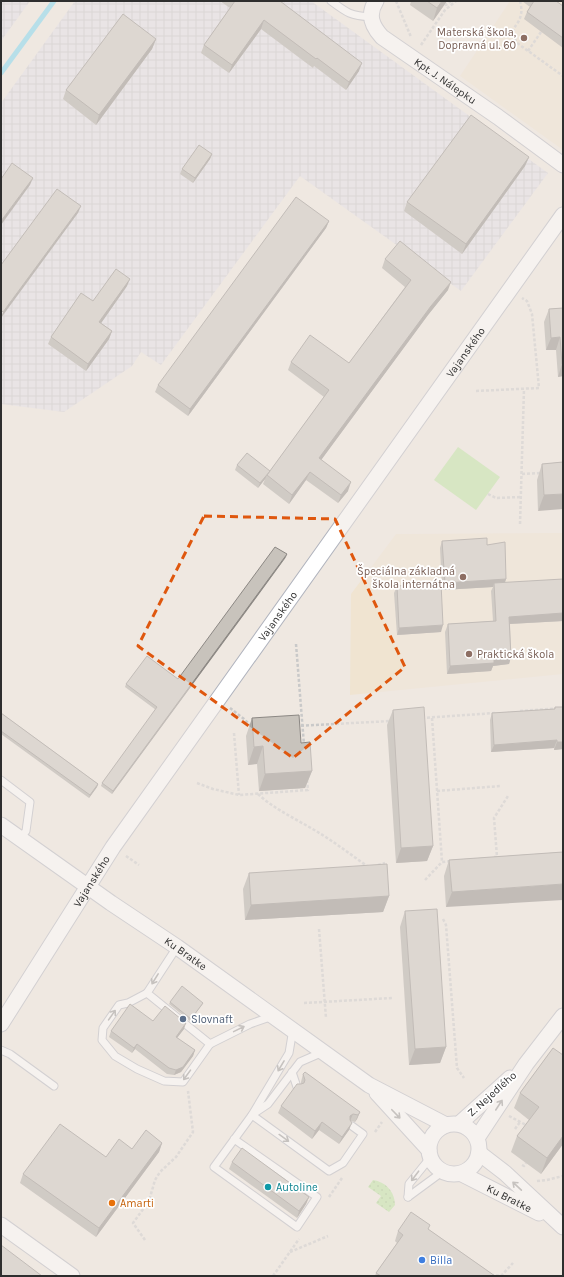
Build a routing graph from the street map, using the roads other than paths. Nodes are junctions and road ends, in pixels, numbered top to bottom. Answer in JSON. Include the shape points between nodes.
{"nodes":[{"id":1,"x":331,"y":1,"type":"edge"},
{"id":2,"x":376,"y":1,"type":"edge"},
{"id":3,"x":372,"y":17,"type":"junction"},
{"id":4,"x":563,"y":165,"type":"edge"},
{"id":5,"x":563,"y":215,"type":"edge"},
{"id":6,"x":1,"y":780,"type":"edge"},
{"id":7,"x":1,"y":825,"type":"edge"},
{"id":8,"x":20,"y":839,"type":"junction"},
{"id":9,"x":88,"y":887,"type":"junction"},
{"id":10,"x":177,"y":946,"type":"junction"},
{"id":11,"x":146,"y":992,"type":"junction"},
{"id":12,"x":273,"y":1016,"type":"junction"},
{"id":13,"x":563,"y":1016,"type":"edge"},
{"id":14,"x":1,"y":1024,"type":"edge"},
{"id":15,"x":293,"y":1029,"type":"junction"},
{"id":16,"x":210,"y":1044,"type":"junction"},
{"id":17,"x":1,"y":1050,"type":"edge"},
{"id":18,"x":324,"y":1052,"type":"junction"},
{"id":19,"x":526,"y":1064,"type":"junction"},
{"id":20,"x":292,"y":1072,"type":"junction"},
{"id":21,"x":369,"y":1085,"type":"junction"},
{"id":22,"x":54,"y":1086,"type":"dead end"},
{"id":23,"x":297,"y":1087,"type":"edge"},
{"id":24,"x":252,"y":1115,"type":"junction"},
{"id":25,"x":452,"y":1125,"type":"junction"},
{"id":26,"x":352,"y":1126,"type":"edge"},
{"id":27,"x":477,"y":1138,"type":"junction"},
{"id":28,"x":234,"y":1139,"type":"junction"},
{"id":29,"x":480,"y":1153,"type":"junction"},
{"id":30,"x":429,"y":1154,"type":"junction"},
{"id":31,"x":442,"y":1172,"type":"junction"},
{"id":32,"x":462,"y":1174,"type":"junction"},
{"id":33,"x":1,"y":1225,"type":"edge"},
{"id":34,"x":560,"y":1225,"type":"edge"},
{"id":35,"x":72,"y":1276,"type":"edge"}],
"edges":[{"from":1,"to":3,"type":"lane","via":[[349,14]]},
{"from":2,"to":3,"type":"street"},
{"from":3,"to":4,"type":"street","name":"Kpt. J. Nálepku","via":[[375,30],[382,36]]},
{"from":5,"to":9,"type":"street","name":"Vajanského","via":[[113,847]]},
{"from":6,"to":8,"type":"lane","via":[[30,802],[26,831]]},
{"from":7,"to":8,"type":"street","name":"Ku Bratke"},
{"from":8,"to":9,"type":"street","name":"Ku Bratke"},
{"from":9,"to":10,"type":"street","name":"Ku Bratke"},
{"from":9,"to":14,"type":"street","name":"Vajanského"},
{"from":10,"to":11,"type":"lane","one_way":true},
{"from":10,"to":12,"type":"street","name":"Ku Bratke"},
{"from":11,"to":16,"type":"lane"},
{"from":16,"to":11,"type":"lane","one_way":true,"via":[[182,1082],[164,1081],[115,1056],[102,1040],[103,1028],[119,1005],[128,1003]]},
{"from":12,"to":15,"type":"street","name":"Ku Bratke"},
{"from":16,"to":12,"type":"lane","one_way":true,"via":[[250,1024]]},
{"from":13,"to":19,"type":"street","name":"Z. Nejedlého"},
{"from":15,"to":18,"type":"street","name":"Ku Bratke"},
{"from":15,"to":24,"type":"lane","one_way":true,"via":[[289,1054]]},
{"from":17,"to":22,"type":"lane"},
{"from":18,"to":20,"type":"lane","via":[[300,1062]]},
{"from":18,"to":21,"type":"street","name":"Ku Bratke"},
{"from":19,"to":25,"type":"street","name":"Z. Nejedlého"},
{"from":27,"to":19,"type":"street","name":"Z. Nejedlého","one_way":true},
{"from":20,"to":23,"type":"lane"},
{"from":20,"to":24,"type":"lane","via":[[268,1104]]},
{"from":21,"to":25,"type":"street","name":"Ku Bratke"},
{"from":21,"to":30,"type":"street","name":"Ku Bratke","one_way":true},
{"from":24,"to":26,"type":"lane","one_way":true,"via":[[329,1171],[343,1163],[363,1134]]},
{"from":24,"to":28,"type":"lane"},
{"from":25,"to":27,"type":"street","via":[[463,1125]]},
{"from":25,"to":30,"type":"street","via":[[441,1128],[434,1135]]},
{"from":27,"to":29,"type":"street"},
{"from":28,"to":28,"type":"lane","via":[[214,1167],[297,1227],[316,1197]]},
{"from":29,"to":32,"type":"street","via":[[474,1166]]},
{"from":34,"to":29,"type":"street","name":"Ku Bratke","one_way":true},
{"from":30,"to":31,"type":"street","via":[[435,1166]]},
{"from":30,"to":31,"type":"lane","one_way":true,"via":[[409,1184],[408,1197]]},
{"from":31,"to":32,"type":"street"},
{"from":32,"to":34,"type":"street","name":"Ku Bratke"},
{"from":33,"to":35,"type":"street"}]}
